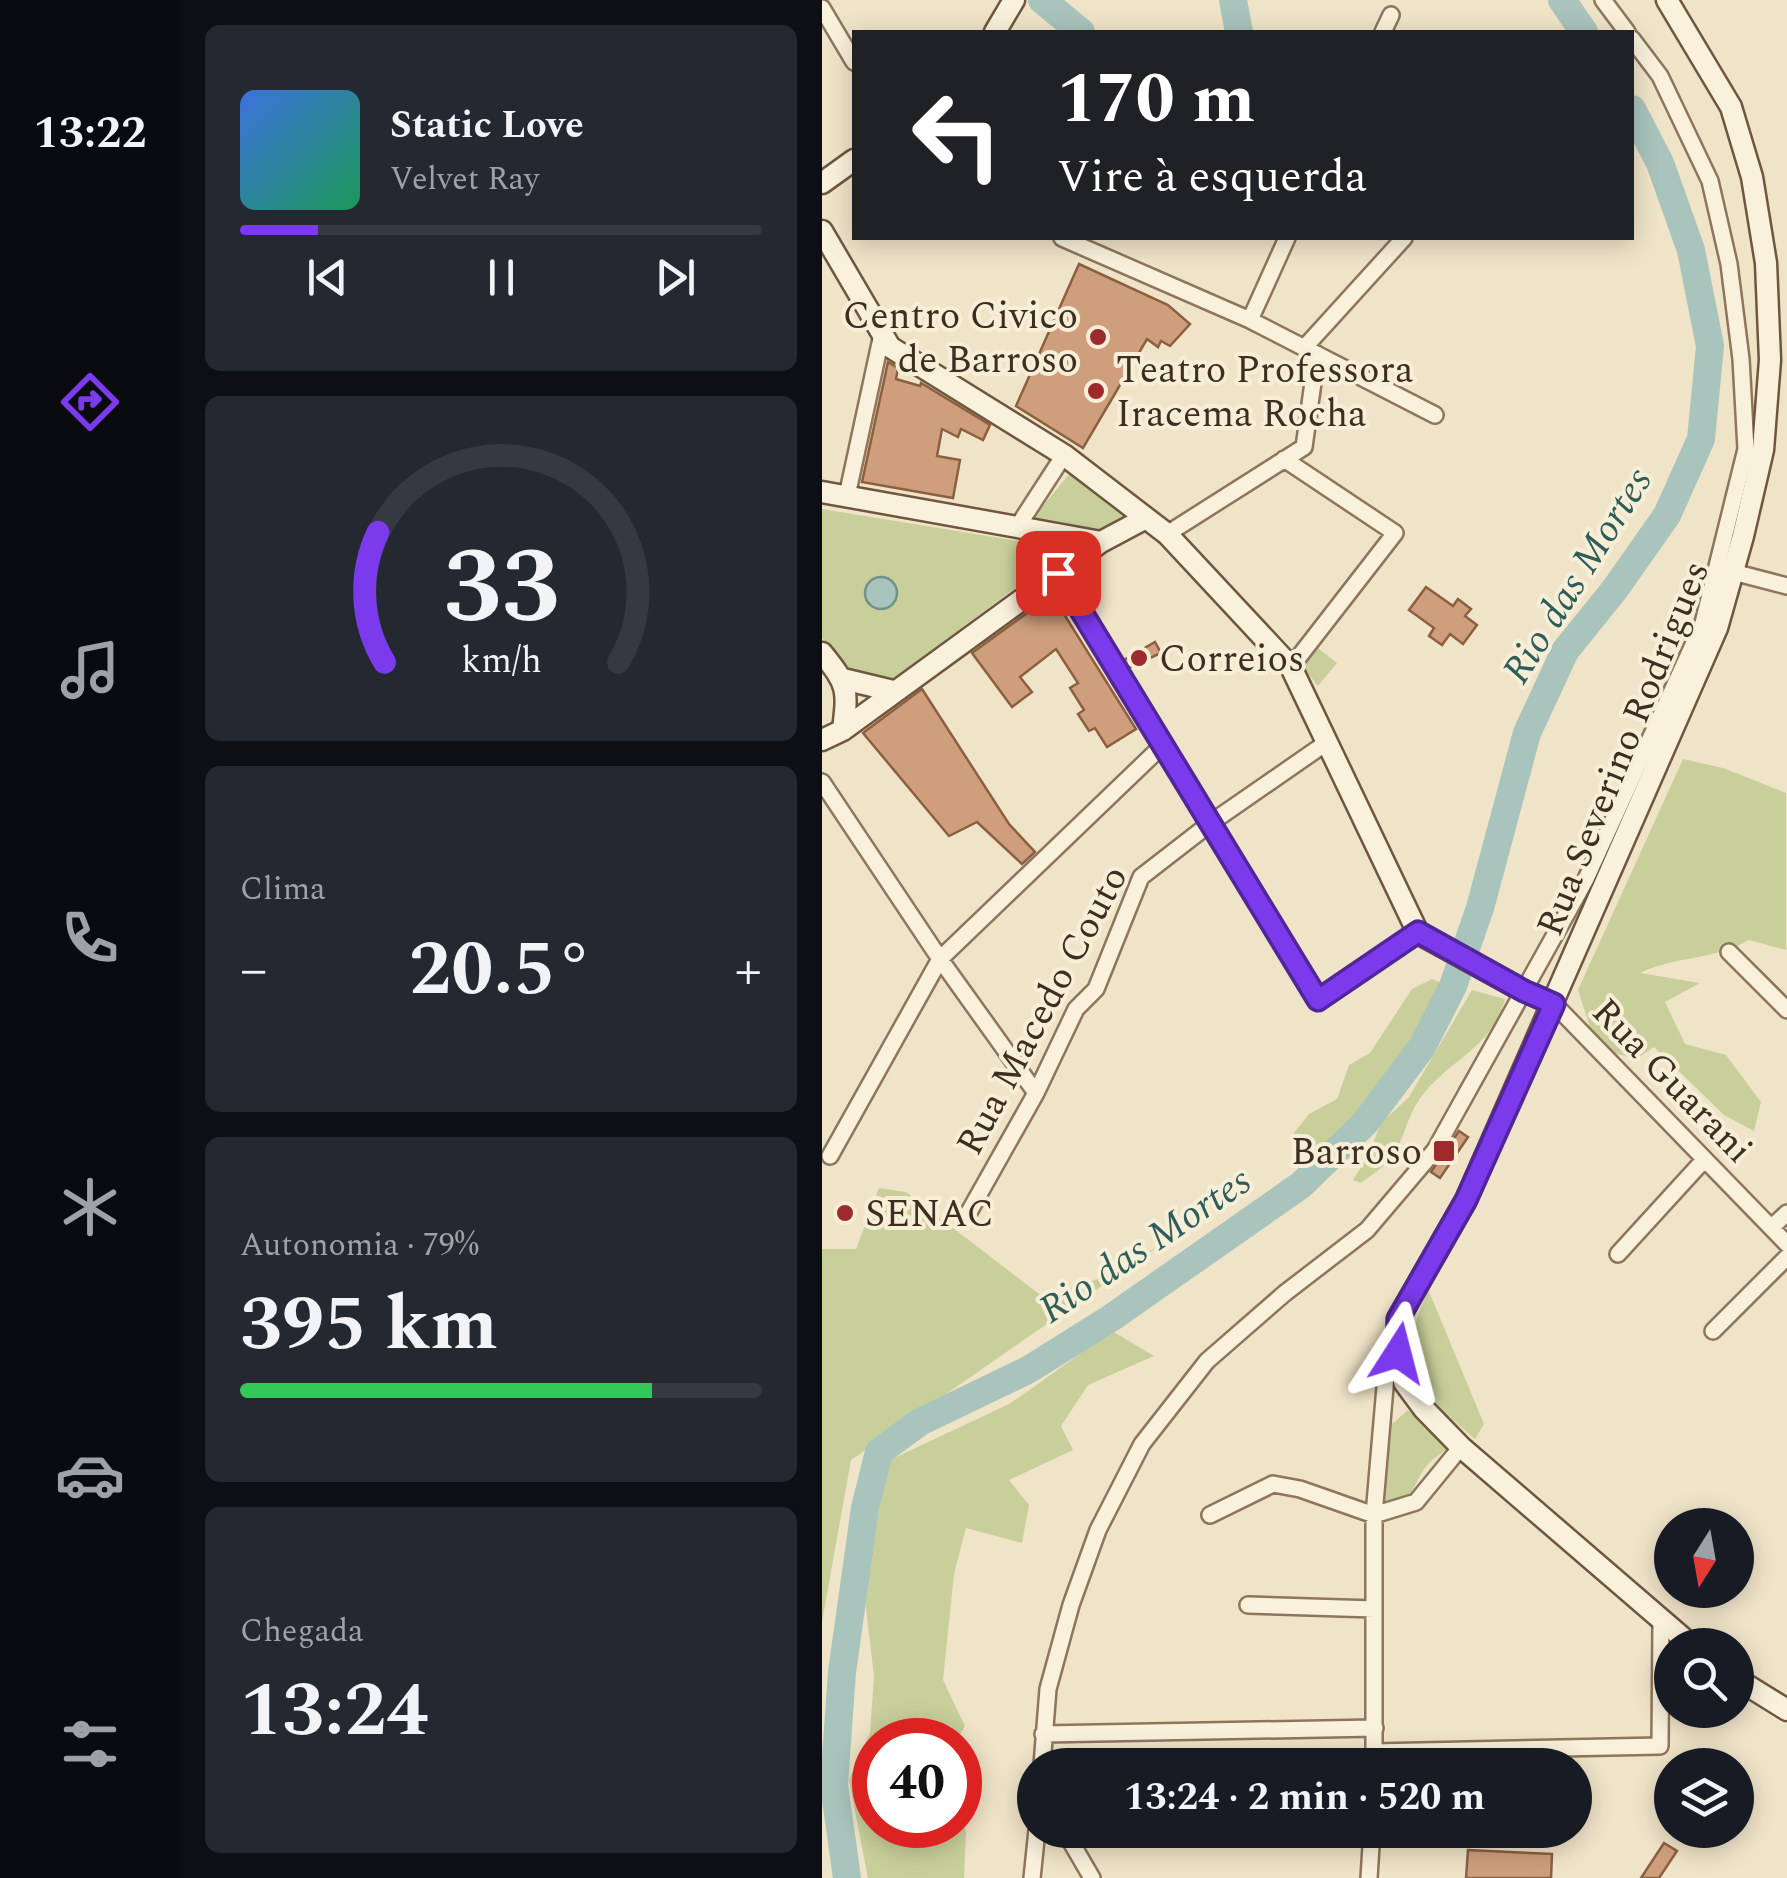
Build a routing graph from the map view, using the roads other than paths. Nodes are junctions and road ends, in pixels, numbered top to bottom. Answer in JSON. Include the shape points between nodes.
{"nodes":[{"id":1,"x":1014,"y":0,"type":"edge"},
{"id":2,"x":1604,"y":0,"type":"edge"},
{"id":3,"x":1667,"y":0,"type":"edge"},
{"id":4,"x":822,"y":8,"type":"edge"},
{"id":5,"x":1391,"y":15,"type":"dead end"},
{"id":6,"x":999,"y":26,"type":"edge"},
{"id":7,"x":1384,"y":30,"type":"edge"},
{"id":8,"x":1626,"y":30,"type":"edge"},
{"id":9,"x":1634,"y":42,"type":"edge"},
{"id":10,"x":852,"y":59,"type":"edge"},
{"id":11,"x":852,"y":161,"type":"edge"},
{"id":12,"x":822,"y":183,"type":"edge"},
{"id":13,"x":822,"y":231,"type":"edge"},
{"id":14,"x":1287,"y":240,"type":"edge"},
{"id":15,"x":1402,"y":240,"type":"edge"},
{"id":16,"x":1089,"y":243,"type":"edge"},
{"id":17,"x":1250,"y":320,"type":"junction"},
{"id":18,"x":882,"y":334,"type":"junction"},
{"id":19,"x":1310,"y":351,"type":"junction"},
{"id":20,"x":1434,"y":414,"type":"dead end"},
{"id":21,"x":1064,"y":455,"type":"junction"},
{"id":22,"x":1284,"y":460,"type":"junction"},
{"id":23,"x":822,"y":492,"type":"edge"},
{"id":24,"x":847,"y":496,"type":"junction"},
{"id":25,"x":1146,"y":518,"type":"junction"},
{"id":26,"x":1018,"y":526,"type":"junction"},
{"id":27,"x":1167,"y":534,"type":"junction"},
{"id":28,"x":1101,"y":542,"type":"junction"},
{"id":29,"x":1733,"y":572,"type":"junction"},
{"id":30,"x":1058,"y":573,"type":"junction"},
{"id":31,"x":1786,"y":586,"type":"edge"},
{"id":32,"x":822,"y":653,"type":"edge"},
{"id":33,"x":1290,"y":667,"type":"junction"},
{"id":34,"x":843,"y":679,"type":"junction"},
{"id":35,"x":893,"y":691,"type":"junction"},
{"id":36,"x":843,"y":730,"type":"junction"},
{"id":37,"x":822,"y":740,"type":"edge"},
{"id":38,"x":1326,"y":743,"type":"junction"},
{"id":39,"x":1162,"y":746,"type":"junction"},
{"id":40,"x":822,"y":782,"type":"edge"},
{"id":41,"x":1212,"y":822,"type":"junction"},
{"id":42,"x":1418,"y":932,"type":"junction"},
{"id":43,"x":1729,"y":952,"type":"dead end"},
{"id":44,"x":940,"y":959,"type":"junction"},
{"id":45,"x":1524,"y":991,"type":"junction"},
{"id":46,"x":1554,"y":1004,"type":"junction"},
{"id":47,"x":1786,"y":1010,"type":"edge"},
{"id":48,"x":1036,"y":1093,"type":"junction"},
{"id":49,"x":830,"y":1156,"type":"dead end"},
{"id":50,"x":1703,"y":1161,"type":"junction"},
{"id":51,"x":969,"y":1212,"type":"dead end"},
{"id":52,"x":1786,"y":1213,"type":"edge"},
{"id":53,"x":1772,"y":1227,"type":"junction"},
{"id":54,"x":1786,"y":1244,"type":"edge"},
{"id":55,"x":1618,"y":1254,"type":"dead end"},
{"id":56,"x":1786,"y":1257,"type":"edge"},
{"id":57,"x":1713,"y":1331,"type":"dead end"},
{"id":58,"x":1398,"y":1353,"type":"junction"},
{"id":59,"x":1461,"y":1447,"type":"junction"},
{"id":60,"x":1210,"y":1515,"type":"dead end"},
{"id":61,"x":1374,"y":1515,"type":"junction"},
{"id":62,"x":1248,"y":1605,"type":"dead end"},
{"id":63,"x":1374,"y":1609,"type":"junction"},
{"id":64,"x":1662,"y":1622,"type":"junction"},
{"id":65,"x":1669,"y":1628,"type":"edge"},
{"id":66,"x":1754,"y":1689,"type":"edge"},
{"id":67,"x":1786,"y":1710,"type":"edge"},
{"id":68,"x":1375,"y":1728,"type":"junction"},
{"id":69,"x":1043,"y":1734,"type":"junction"},
{"id":70,"x":1043,"y":1748,"type":"edge"},
{"id":71,"x":1374,"y":1748,"type":"edge"},
{"id":72,"x":1592,"y":1749,"type":"edge"},
{"id":73,"x":1035,"y":1848,"type":"edge"},
{"id":74,"x":1074,"y":1848,"type":"edge"},
{"id":75,"x":1371,"y":1848,"type":"edge"},
{"id":76,"x":1032,"y":1878,"type":"edge"},
{"id":77,"x":1092,"y":1878,"type":"edge"},
{"id":78,"x":1369,"y":1878,"type":"edge"}],
"edges":[{"from":1,"to":6,"type":"street"},
{"from":2,"to":8,"type":"street"},
{"from":3,"to":29,"type":"street","name":"Rua Severino Rodrigues","via":[[1732,107],[1766,264],[1770,360],[1762,450]]},
{"from":4,"to":10,"type":"street"},
{"from":5,"to":7,"type":"street"},
{"from":9,"to":45,"type":"street","via":[[1660,76],[1710,181],[1729,264],[1746,449],[1703,623],[1586,878]]},
{"from":11,"to":12,"type":"street"},
{"from":13,"to":18,"type":"street"},
{"from":14,"to":17,"type":"street"},
{"from":15,"to":19,"type":"street"},
{"from":16,"to":17,"type":"street"},
{"from":17,"to":19,"type":"street"},
{"from":18,"to":21,"type":"street","via":[[890,347]]},
{"from":18,"to":24,"type":"street"},
{"from":19,"to":20,"type":"street"},
{"from":19,"to":22,"type":"street","via":[[1304,446]]},
{"from":21,"to":25,"type":"street"},
{"from":21,"to":26,"type":"street"},
{"from":22,"to":27,"type":"street"},
{"from":22,"to":33,"type":"street","via":[[1394,534]]},
{"from":23,"to":24,"type":"street"},
{"from":24,"to":26,"type":"street"},
{"from":25,"to":27,"type":"street"},
{"from":25,"to":28,"type":"street"},
{"from":26,"to":28,"type":"street"},
{"from":27,"to":33,"type":"street"},
{"from":28,"to":30,"type":"street"},
{"from":29,"to":31,"type":"street"},
{"from":29,"to":46,"type":"street","name":"Rua Severino Rodrigues","via":[[1684,708]]},
{"from":30,"to":35,"type":"street"},
{"from":30,"to":39,"type":"street"},
{"from":32,"to":34,"type":"street"},
{"from":33,"to":38,"type":"street"},
{"from":34,"to":35,"type":"street"},
{"from":34,"to":36,"type":"street"},
{"from":35,"to":36,"type":"street"},
{"from":36,"to":37,"type":"street"},
{"from":38,"to":41,"type":"street","name":"Rua Macedo Couto"},
{"from":38,"to":42,"type":"street"},
{"from":39,"to":41,"type":"street"},
{"from":39,"to":44,"type":"street"},
{"from":40,"to":44,"type":"street"},
{"from":41,"to":42,"type":"street","via":[[1318,1000]]},
{"from":41,"to":48,"type":"street","name":"Rua Macedo Couto","via":[[1142,878],[1096,989],[1076,1009]]},
{"from":42,"to":45,"type":"street"},
{"from":43,"to":47,"type":"street"},
{"from":44,"to":48,"type":"street"},
{"from":44,"to":49,"type":"street"},
{"from":45,"to":46,"type":"street"},
{"from":45,"to":69,"type":"street","via":[[1435,1150],[1367,1230],[1207,1361],[1142,1444],[1098,1530],[1070,1606]]},
{"from":46,"to":50,"type":"street","name":"Rua Guarani"},
{"from":46,"to":58,"type":"street","name":"Rua Severino Rodrigues","via":[[1466,1200],[1398,1319]]},
{"from":48,"to":51,"type":"street","name":"Rua Macedo Couto"},
{"from":50,"to":53,"type":"street","name":"Rua Guarani"},
{"from":50,"to":55,"type":"street"},
{"from":52,"to":53,"type":"street"},
{"from":53,"to":54,"type":"street","name":"Rua Guarani"},
{"from":56,"to":57,"type":"street"},
{"from":58,"to":59,"type":"street","via":[[1404,1382]]},
{"from":58,"to":61,"type":"street","via":[[1388,1352]]},
{"from":59,"to":61,"type":"street","via":[[1416,1502]]},
{"from":59,"to":64,"type":"street"},
{"from":60,"to":61,"type":"street","via":[[1274,1484]]},
{"from":61,"to":63,"type":"street"},
{"from":62,"to":63,"type":"street"},
{"from":63,"to":68,"type":"street"},
{"from":64,"to":65,"type":"street"},
{"from":64,"to":72,"type":"street","via":[[1660,1746]]},
{"from":66,"to":67,"type":"street"},
{"from":68,"to":69,"type":"street"},
{"from":68,"to":71,"type":"street"},
{"from":69,"to":70,"type":"street"},
{"from":73,"to":76,"type":"street"},
{"from":74,"to":77,"type":"street"},
{"from":75,"to":78,"type":"street"}]}
